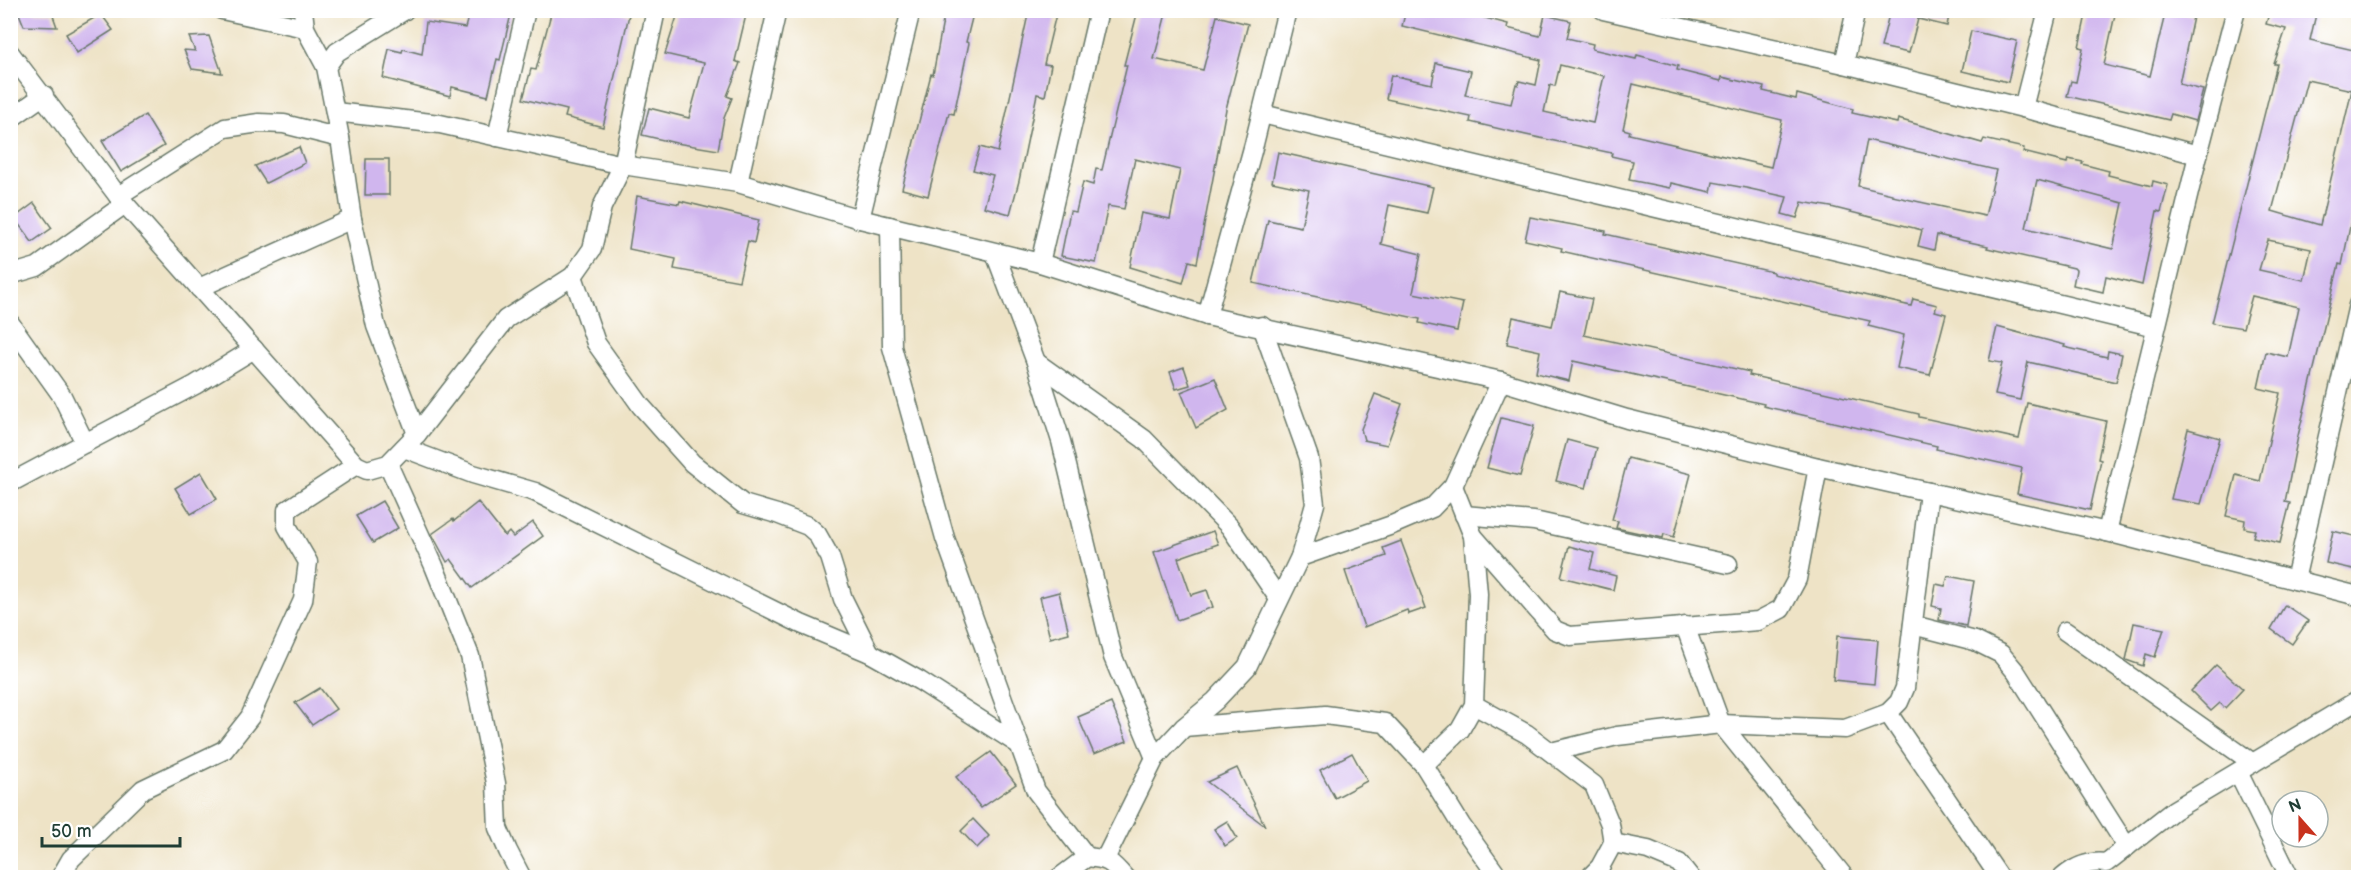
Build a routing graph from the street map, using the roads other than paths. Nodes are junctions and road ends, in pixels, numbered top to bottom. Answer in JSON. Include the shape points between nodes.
{"nodes":[{"id":1,"x":222,"y":10,"type":"edge"},
{"id":2,"x":405,"y":10,"type":"edge"},
{"id":3,"x":526,"y":10,"type":"edge"},
{"id":4,"x":656,"y":10,"type":"edge"},
{"id":5,"x":777,"y":10,"type":"edge"},
{"id":6,"x":911,"y":10,"type":"edge"},
{"id":7,"x":1099,"y":10,"type":"edge"},
{"id":8,"x":1287,"y":10,"type":"edge"},
{"id":9,"x":1603,"y":10,"type":"edge"},
{"id":10,"x":1856,"y":10,"type":"edge"},
{"id":11,"x":2048,"y":10,"type":"edge"},
{"id":12,"x":2236,"y":10,"type":"edge"},
{"id":13,"x":1661,"y":17,"type":"edge"},
{"id":14,"x":304,"y":19,"type":"edge"},
{"id":15,"x":10,"y":53,"type":"edge"},
{"id":16,"x":1844,"y":64,"type":"junction"},
{"id":17,"x":326,"y":67,"type":"junction"},
{"id":18,"x":44,"y":96,"type":"junction"},
{"id":19,"x":2023,"y":108,"type":"junction"},
{"id":20,"x":335,"y":112,"type":"junction"},
{"id":21,"x":1262,"y":114,"type":"junction"},
{"id":22,"x":10,"y":119,"type":"edge"},
{"id":23,"x":497,"y":136,"type":"junction"},
{"id":24,"x":340,"y":138,"type":"junction"},
{"id":25,"x":2198,"y":155,"type":"junction"},
{"id":26,"x":623,"y":165,"type":"junction"},
{"id":27,"x":738,"y":183,"type":"junction"},
{"id":28,"x":121,"y":200,"type":"junction"},
{"id":29,"x":352,"y":219,"type":"junction"},
{"id":30,"x":860,"y":219,"type":"junction"},
{"id":31,"x":890,"y":226,"type":"junction"},
{"id":32,"x":995,"y":254,"type":"junction"},
{"id":33,"x":1040,"y":264,"type":"junction"},
{"id":34,"x":10,"y":275,"type":"edge"},
{"id":35,"x":573,"y":276,"type":"junction"},
{"id":36,"x":199,"y":288,"type":"junction"},
{"id":37,"x":2358,"y":305,"type":"edge"},
{"id":38,"x":1207,"y":316,"type":"junction"},
{"id":39,"x":10,"y":322,"type":"edge"},
{"id":40,"x":1262,"y":326,"type":"junction"},
{"id":41,"x":2156,"y":327,"type":"junction"},
{"id":42,"x":254,"y":349,"type":"junction"},
{"id":43,"x":1036,"y":362,"type":"junction"},
{"id":44,"x":1501,"y":381,"type":"junction"},
{"id":45,"x":417,"y":434,"type":"junction"},
{"id":46,"x":85,"y":443,"type":"junction"},
{"id":47,"x":404,"y":448,"type":"junction"},
{"id":48,"x":388,"y":464,"type":"junction"},
{"id":49,"x":356,"y":465,"type":"junction"},
{"id":50,"x":1818,"y":467,"type":"junction"},
{"id":51,"x":10,"y":483,"type":"edge"},
{"id":52,"x":1453,"y":486,"type":"junction"},
{"id":53,"x":1929,"y":492,"type":"junction"},
{"id":54,"x":1464,"y":515,"type":"junction"},
{"id":55,"x":2107,"y":532,"type":"junction"},
{"id":56,"x":1473,"y":536,"type":"junction"},
{"id":57,"x":1300,"y":557,"type":"junction"},
{"id":58,"x":1728,"y":564,"type":"dead end"},
{"id":59,"x":2295,"y":580,"type":"junction"},
{"id":60,"x":2358,"y":596,"type":"edge"},
{"id":61,"x":1279,"y":599,"type":"junction"},
{"id":62,"x":1913,"y":624,"type":"junction"},
{"id":63,"x":1685,"y":627,"type":"junction"},
{"id":64,"x":2065,"y":632,"type":"dead end"},
{"id":65,"x":870,"y":653,"type":"junction"},
{"id":66,"x":2358,"y":700,"type":"edge"},
{"id":67,"x":1474,"y":705,"type":"junction"},
{"id":68,"x":1888,"y":713,"type":"junction"},
{"id":69,"x":1721,"y":724,"type":"junction"},
{"id":70,"x":1184,"y":727,"type":"junction"},
{"id":71,"x":1018,"y":744,"type":"junction"},
{"id":72,"x":1551,"y":752,"type":"junction"},
{"id":73,"x":1155,"y":758,"type":"junction"},
{"id":74,"x":1424,"y":765,"type":"junction"},
{"id":75,"x":2246,"y":767,"type":"junction"},
{"id":76,"x":1613,"y":843,"type":"junction"},
{"id":77,"x":2127,"y":847,"type":"junction"},
{"id":78,"x":1087,"y":857,"type":"junction"},
{"id":79,"x":1105,"y":859,"type":"junction"},
{"id":80,"x":2111,"y":870,"type":"edge"},
{"id":81,"x":60,"y":878,"type":"edge"},
{"id":82,"x":522,"y":878,"type":"edge"},
{"id":83,"x":1059,"y":878,"type":"edge"},
{"id":84,"x":1125,"y":878,"type":"edge"},
{"id":85,"x":1499,"y":878,"type":"edge"},
{"id":86,"x":1589,"y":878,"type":"edge"},
{"id":87,"x":1691,"y":878,"type":"edge"},
{"id":88,"x":1845,"y":878,"type":"edge"},
{"id":89,"x":2000,"y":878,"type":"edge"},
{"id":90,"x":2062,"y":878,"type":"edge"},
{"id":91,"x":2290,"y":878,"type":"edge"}],
"edges":[{"from":1,"to":14,"type":"street"},
{"from":2,"to":17,"type":"street","via":[[337,52]]},
{"from":3,"to":23,"type":"street"},
{"from":4,"to":26,"type":"street"},
{"from":5,"to":27,"type":"street"},
{"from":6,"to":30,"type":"street"},
{"from":7,"to":33,"type":"street"},
{"from":8,"to":21,"type":"street"},
{"from":9,"to":13,"type":"street"},
{"from":10,"to":16,"type":"street"},
{"from":11,"to":19,"type":"street"},
{"from":12,"to":25,"type":"street"},
{"from":13,"to":16,"type":"street"},
{"from":14,"to":17,"type":"street"},
{"from":15,"to":18,"type":"street"},
{"from":16,"to":19,"type":"street"},
{"from":17,"to":20,"type":"street"},
{"from":18,"to":22,"type":"street"},
{"from":18,"to":28,"type":"street"},
{"from":19,"to":25,"type":"street"},
{"from":20,"to":23,"type":"street","via":[[440,124]]},
{"from":20,"to":24,"type":"street"},
{"from":21,"to":38,"type":"street"},
{"from":21,"to":41,"type":"street"},
{"from":23,"to":26,"type":"street"},
{"from":24,"to":28,"type":"street","via":[[284,124],[225,128]]},
{"from":24,"to":29,"type":"street"},
{"from":25,"to":41,"type":"street"},
{"from":26,"to":27,"type":"street"},
{"from":26,"to":35,"type":"street","via":[[602,207],[592,249]]},
{"from":27,"to":30,"type":"street"},
{"from":28,"to":34,"type":"street","via":[[37,267]]},
{"from":28,"to":36,"type":"street"},
{"from":29,"to":36,"type":"street"},
{"from":29,"to":45,"type":"street","via":[[376,326]]},
{"from":30,"to":31,"type":"street"},
{"from":31,"to":32,"type":"street"},
{"from":31,"to":71,"type":"street","via":[[892,347],[945,538]]},
{"from":32,"to":33,"type":"street"},
{"from":32,"to":43,"type":"street"},
{"from":33,"to":38,"type":"street"},
{"from":35,"to":45,"type":"street","via":[[506,320]]},
{"from":35,"to":65,"type":"street","via":[[596,343],[641,406],[692,463],[743,504],[808,526],[817,534]]},
{"from":36,"to":42,"type":"street"},
{"from":37,"to":59,"type":"street"},
{"from":38,"to":40,"type":"street"},
{"from":39,"to":46,"type":"street","via":[[62,396]]},
{"from":40,"to":44,"type":"street"},
{"from":40,"to":57,"type":"street","via":[[1309,458],[1315,504]]},
{"from":41,"to":55,"type":"street"},
{"from":42,"to":46,"type":"street"},
{"from":42,"to":49,"type":"street"},
{"from":43,"to":61,"type":"street","via":[[1143,439],[1230,527]]},
{"from":43,"to":73,"type":"street","via":[[1061,441],[1113,657]]},
{"from":44,"to":50,"type":"street","via":[[1627,419]]},
{"from":44,"to":52,"type":"street"},
{"from":45,"to":47,"type":"street"},
{"from":46,"to":51,"type":"street"},
{"from":47,"to":48,"type":"street"},
{"from":47,"to":65,"type":"street","via":[[535,492],[801,624]]},
{"from":48,"to":49,"type":"street","via":[[367,470]]},
{"from":48,"to":82,"type":"street","via":[[470,656],[496,783],[498,828]]},
{"from":49,"to":81,"type":"street","via":[[287,510],[287,526],[308,561],[303,600],[250,717],[224,750],[142,789],[72,859]]},
{"from":50,"to":53,"type":"street"},
{"from":50,"to":63,"type":"street","via":[[1797,579],[1781,609],[1758,621]]},
{"from":52,"to":54,"type":"street"},
{"from":52,"to":57,"type":"street","via":[[1432,508]]},
{"from":53,"to":55,"type":"street"},
{"from":53,"to":62,"type":"street"},
{"from":54,"to":56,"type":"street"},
{"from":54,"to":58,"type":"street","via":[[1534,521]]},
{"from":55,"to":59,"type":"street"},
{"from":56,"to":63,"type":"street","via":[[1555,630],[1570,636]]},
{"from":56,"to":67,"type":"street","via":[[1478,594]]},
{"from":57,"to":61,"type":"street"},
{"from":59,"to":60,"type":"street"},
{"from":61,"to":70,"type":"street","via":[[1247,668]]},
{"from":62,"to":68,"type":"street","via":[[1905,688]]},
{"from":62,"to":77,"type":"street","via":[[1975,641],[2001,654]]},
{"from":63,"to":69,"type":"street"},
{"from":64,"to":75,"type":"street"},
{"from":65,"to":71,"type":"street"},
{"from":66,"to":75,"type":"street"},
{"from":67,"to":72,"type":"street"},
{"from":67,"to":74,"type":"street","via":[[1460,730]]},
{"from":68,"to":69,"type":"street","via":[[1845,729]]},
{"from":68,"to":89,"type":"street"},
{"from":69,"to":72,"type":"street","via":[[1617,736]]},
{"from":69,"to":88,"type":"street"},
{"from":70,"to":73,"type":"street"},
{"from":70,"to":74,"type":"street","via":[[1325,715],[1385,723]]},
{"from":71,"to":78,"type":"street","via":[[1036,791]]},
{"from":72,"to":76,"type":"street","via":[[1594,785],[1610,824]]},
{"from":73,"to":79,"type":"street"},
{"from":74,"to":85,"type":"street"},
{"from":75,"to":77,"type":"street","via":[[2174,810]]},
{"from":75,"to":91,"type":"street"},
{"from":76,"to":86,"type":"street"},
{"from":76,"to":87,"type":"street","via":[[1648,850],[1679,863]]},
{"from":77,"to":80,"type":"street"},
{"from":78,"to":79,"type":"street"},
{"from":78,"to":83,"type":"street"},
{"from":79,"to":84,"type":"street"},
{"from":80,"to":90,"type":"street","via":[[2092,862]]}]}
